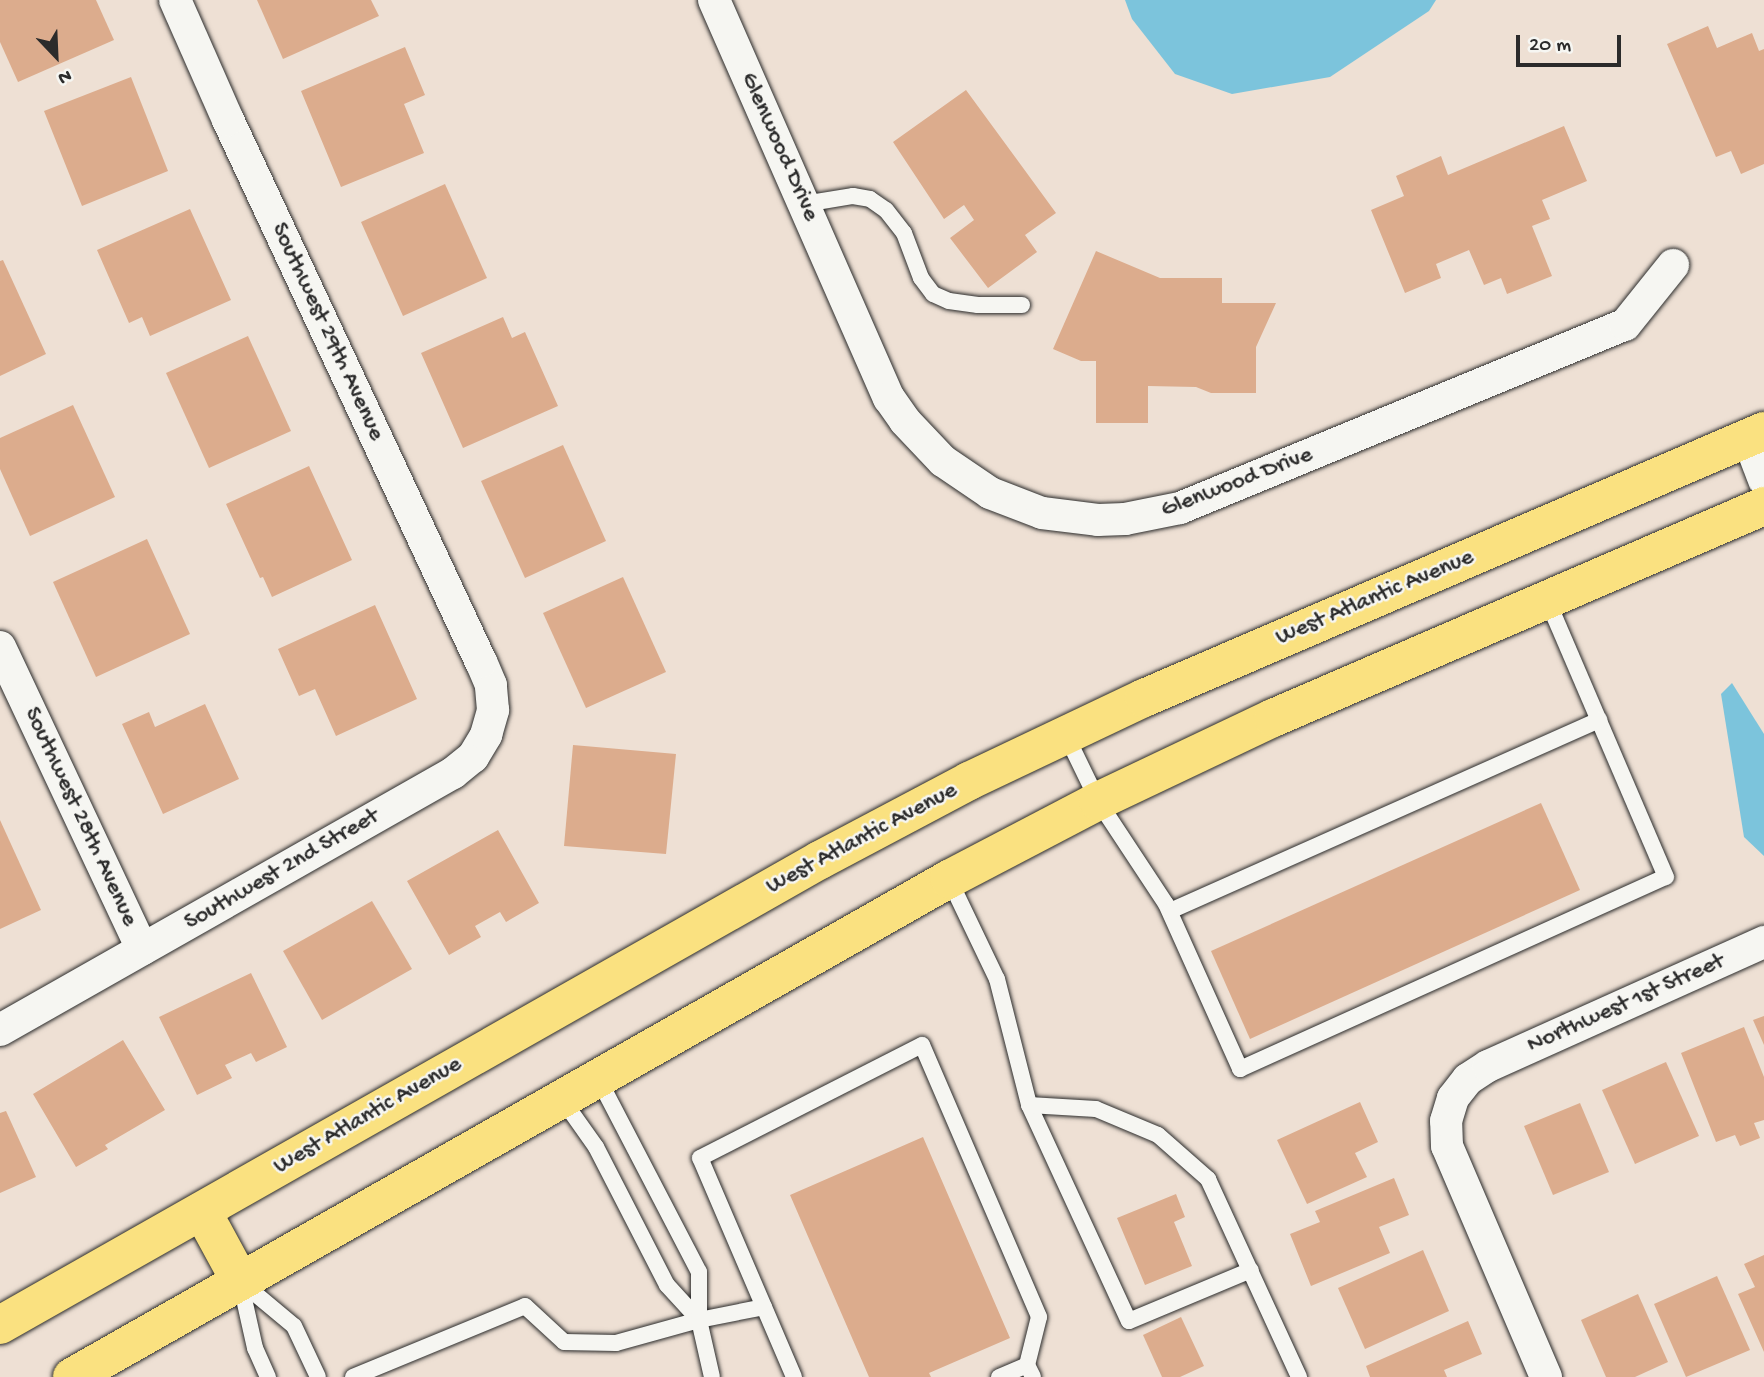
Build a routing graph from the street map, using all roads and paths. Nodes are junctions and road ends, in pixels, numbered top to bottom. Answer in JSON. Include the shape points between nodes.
{"nodes":[{"id":1,"x":175,"y":0,"type":"edge"},
{"id":2,"x":714,"y":0,"type":"edge"},
{"id":3,"x":804,"y":204,"type":"junction"},
{"id":4,"x":1673,"y":265,"type":"dead end"},
{"id":5,"x":1022,"y":304,"type":"dead end"},
{"id":6,"x":1756,"y":435,"type":"edge"},
{"id":7,"x":1764,"y":480,"type":"edge"},
{"id":8,"x":1764,"y":506,"type":"edge"},
{"id":9,"x":1547,"y":600,"type":"junction"},
{"id":10,"x":0,"y":647,"type":"edge"},
{"id":11,"x":481,"y":662,"type":"joint"},
{"id":12,"x":1598,"y":720,"type":"junction"},
{"id":13,"x":1066,"y":735,"type":"junction"},
{"id":14,"x":1098,"y":801,"type":"junction"},
{"id":15,"x":949,"y":879,"type":"junction"},
{"id":16,"x":1170,"y":911,"type":"junction"},
{"id":17,"x":1764,"y":942,"type":"edge"},
{"id":18,"x":142,"y":949,"type":"junction"},
{"id":19,"x":0,"y":1030,"type":"edge"},
{"id":20,"x":598,"y":1078,"type":"junction"},
{"id":21,"x":562,"y":1098,"type":"junction"},
{"id":22,"x":1029,"y":1105,"type":"junction"},
{"id":23,"x":202,"y":1211,"type":"junction"},
{"id":24,"x":1251,"y":1270,"type":"junction"},
{"id":25,"x":240,"y":1281,"type":"junction"},
{"id":26,"x":764,"y":1307,"type":"junction"},
{"id":27,"x":699,"y":1320,"type":"junction"},
{"id":28,"x":0,"y":1325,"type":"edge"},
{"id":29,"x":1030,"y":1371,"type":"edge"},
{"id":30,"x":72,"y":1377,"type":"edge"},
{"id":31,"x":268,"y":1377,"type":"edge"},
{"id":32,"x":318,"y":1377,"type":"edge"},
{"id":33,"x":353,"y":1377,"type":"edge"},
{"id":34,"x":712,"y":1377,"type":"edge"},
{"id":35,"x":794,"y":1377,"type":"edge"},
{"id":36,"x":999,"y":1377,"type":"edge"},
{"id":37,"x":1299,"y":1377,"type":"edge"},
{"id":38,"x":1546,"y":1377,"type":"edge"}],
"edges":[{"from":1,"to":11,"type":"street","name":"Southwest 29th Avenue"},
{"from":2,"to":3,"type":"street","name":"Glenwood Drive"},
{"from":3,"to":4,"type":"street","name":"Glenwood Drive","via":[[889,398],[923,442],[965,478],[1015,505],[1098,520],[1180,508],[1625,325]]},
{"from":3,"to":5,"type":"lane","via":[[853,196],[870,199],[886,210],[904,233],[921,278],[933,294],[978,305]]},
{"from":6,"to":7,"type":"street"},
{"from":6,"to":13,"type":"main road","name":"West Atlantic Avenue"},
{"from":8,"to":9,"type":"main road"},
{"from":9,"to":12,"type":"lane"},
{"from":9,"to":14,"type":"main road","via":[[1273,718]]},
{"from":10,"to":18,"type":"street","name":"Southwest 28th Avenue"},
{"from":11,"to":18,"type":"street","name":"Southwest 2nd Street","via":[[491,685],[493,710],[473,757],[453,773]]},
{"from":12,"to":16,"type":"lane"},
{"from":12,"to":16,"type":"lane","via":[[1666,877],[1241,1069]]},
{"from":13,"to":14,"type":"lane"},
{"from":13,"to":23,"type":"main road","name":"West Atlantic Avenue","via":[[820,860]]},
{"from":14,"to":15,"type":"main road"},
{"from":14,"to":16,"type":"lane"},
{"from":15,"to":20,"type":"main road"},
{"from":15,"to":22,"type":"lane","via":[[997,979]]},
{"from":17,"to":38,"type":"street","name":"Northwest 1st Street","via":[[1488,1066],[1468,1079],[1453,1098],[1446,1122],[1447,1146]]},
{"from":18,"to":19,"type":"street","name":"Southwest 2nd Street"},
{"from":20,"to":21,"type":"main road"},
{"from":20,"to":27,"type":"lane","via":[[699,1272]]},
{"from":21,"to":25,"type":"main road"},
{"from":21,"to":27,"type":"lane","via":[[596,1147],[667,1285]]},
{"from":22,"to":24,"type":"lane","via":[[1096,1109],[1158,1135],[1208,1179]]},
{"from":22,"to":24,"type":"lane","via":[[1129,1321]]},
{"from":23,"to":25,"type":"main road"},
{"from":23,"to":28,"type":"main road","name":"West Atlantic Avenue"},
{"from":24,"to":37,"type":"lane"},
{"from":25,"to":30,"type":"main road"},
{"from":25,"to":31,"type":"lane","via":[[255,1348]]},
{"from":25,"to":32,"type":"lane","via":[[294,1326]]},
{"from":26,"to":27,"type":"lane"},
{"from":26,"to":29,"type":"lane","via":[[700,1158],[922,1045],[1039,1317]]},
{"from":26,"to":35,"type":"lane"},
{"from":27,"to":33,"type":"lane","via":[[616,1343],[564,1342],[525,1306]]},
{"from":27,"to":34,"type":"lane"},
{"from":29,"to":36,"type":"lane"}]}
